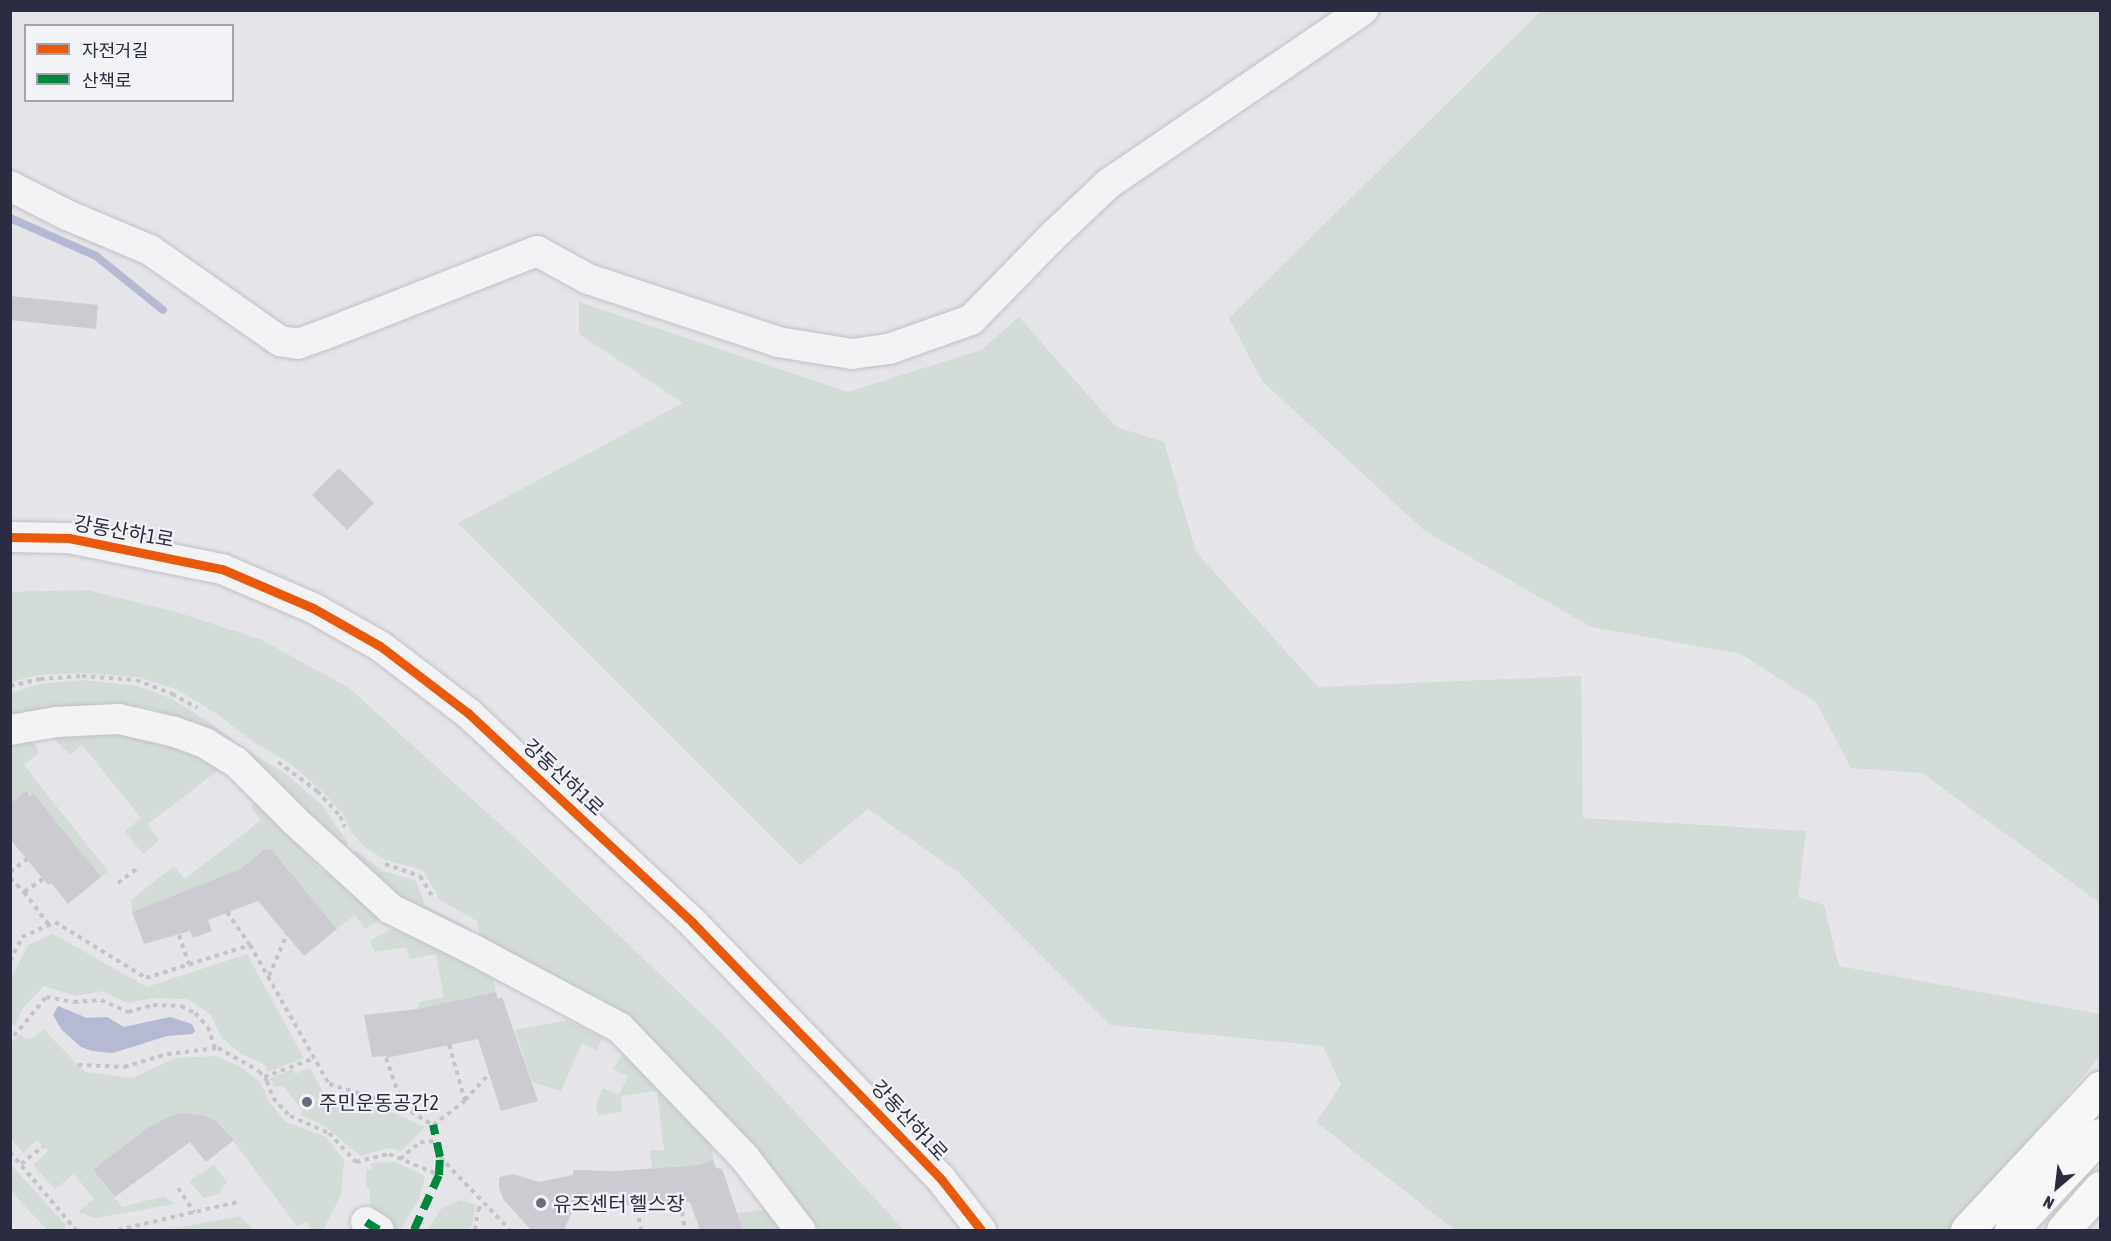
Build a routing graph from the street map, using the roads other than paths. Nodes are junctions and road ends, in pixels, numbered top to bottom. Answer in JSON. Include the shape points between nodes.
{"nodes":[{"id":1,"x":1363,"y":10,"type":"edge"},
{"id":2,"x":10,"y":186,"type":"edge"},
{"id":3,"x":10,"y":537,"type":"edge"},
{"id":4,"x":10,"y":730,"type":"edge"},
{"id":5,"x":2100,"y":1088,"type":"edge"},
{"id":6,"x":2100,"y":1135,"type":"edge"},
{"id":7,"x":2100,"y":1188,"type":"edge"},
{"id":8,"x":2100,"y":1193,"type":"edge"},
{"id":9,"x":800,"y":1230,"type":"edge"},
{"id":10,"x":981,"y":1230,"type":"edge"},
{"id":11,"x":1967,"y":1230,"type":"edge"},
{"id":12,"x":2011,"y":1230,"type":"edge"},
{"id":13,"x":2063,"y":1230,"type":"edge"},
{"id":14,"x":2077,"y":1230,"type":"edge"}],
"edges":[{"from":1,"to":2,"type":"street","via":[[1108,184],[971,320],[889,349],[852,354],[778,342],[588,279],[537,251],[298,344],[280,341],[150,250]]},
{"from":3,"to":10,"type":"street","name":"강동산하1로","via":[[69,538],[222,569],[313,608],[380,646],[468,713],[693,923],[941,1179]]},
{"from":4,"to":9,"type":"street","via":[[56,722],[137,722],[205,743],[236,762],[391,909],[620,1029],[745,1158]]},
{"from":5,"to":11,"type":"highway"},
{"from":6,"to":12,"type":"highway"},
{"from":7,"to":13,"type":"highway"},
{"from":8,"to":14,"type":"highway"}]}
